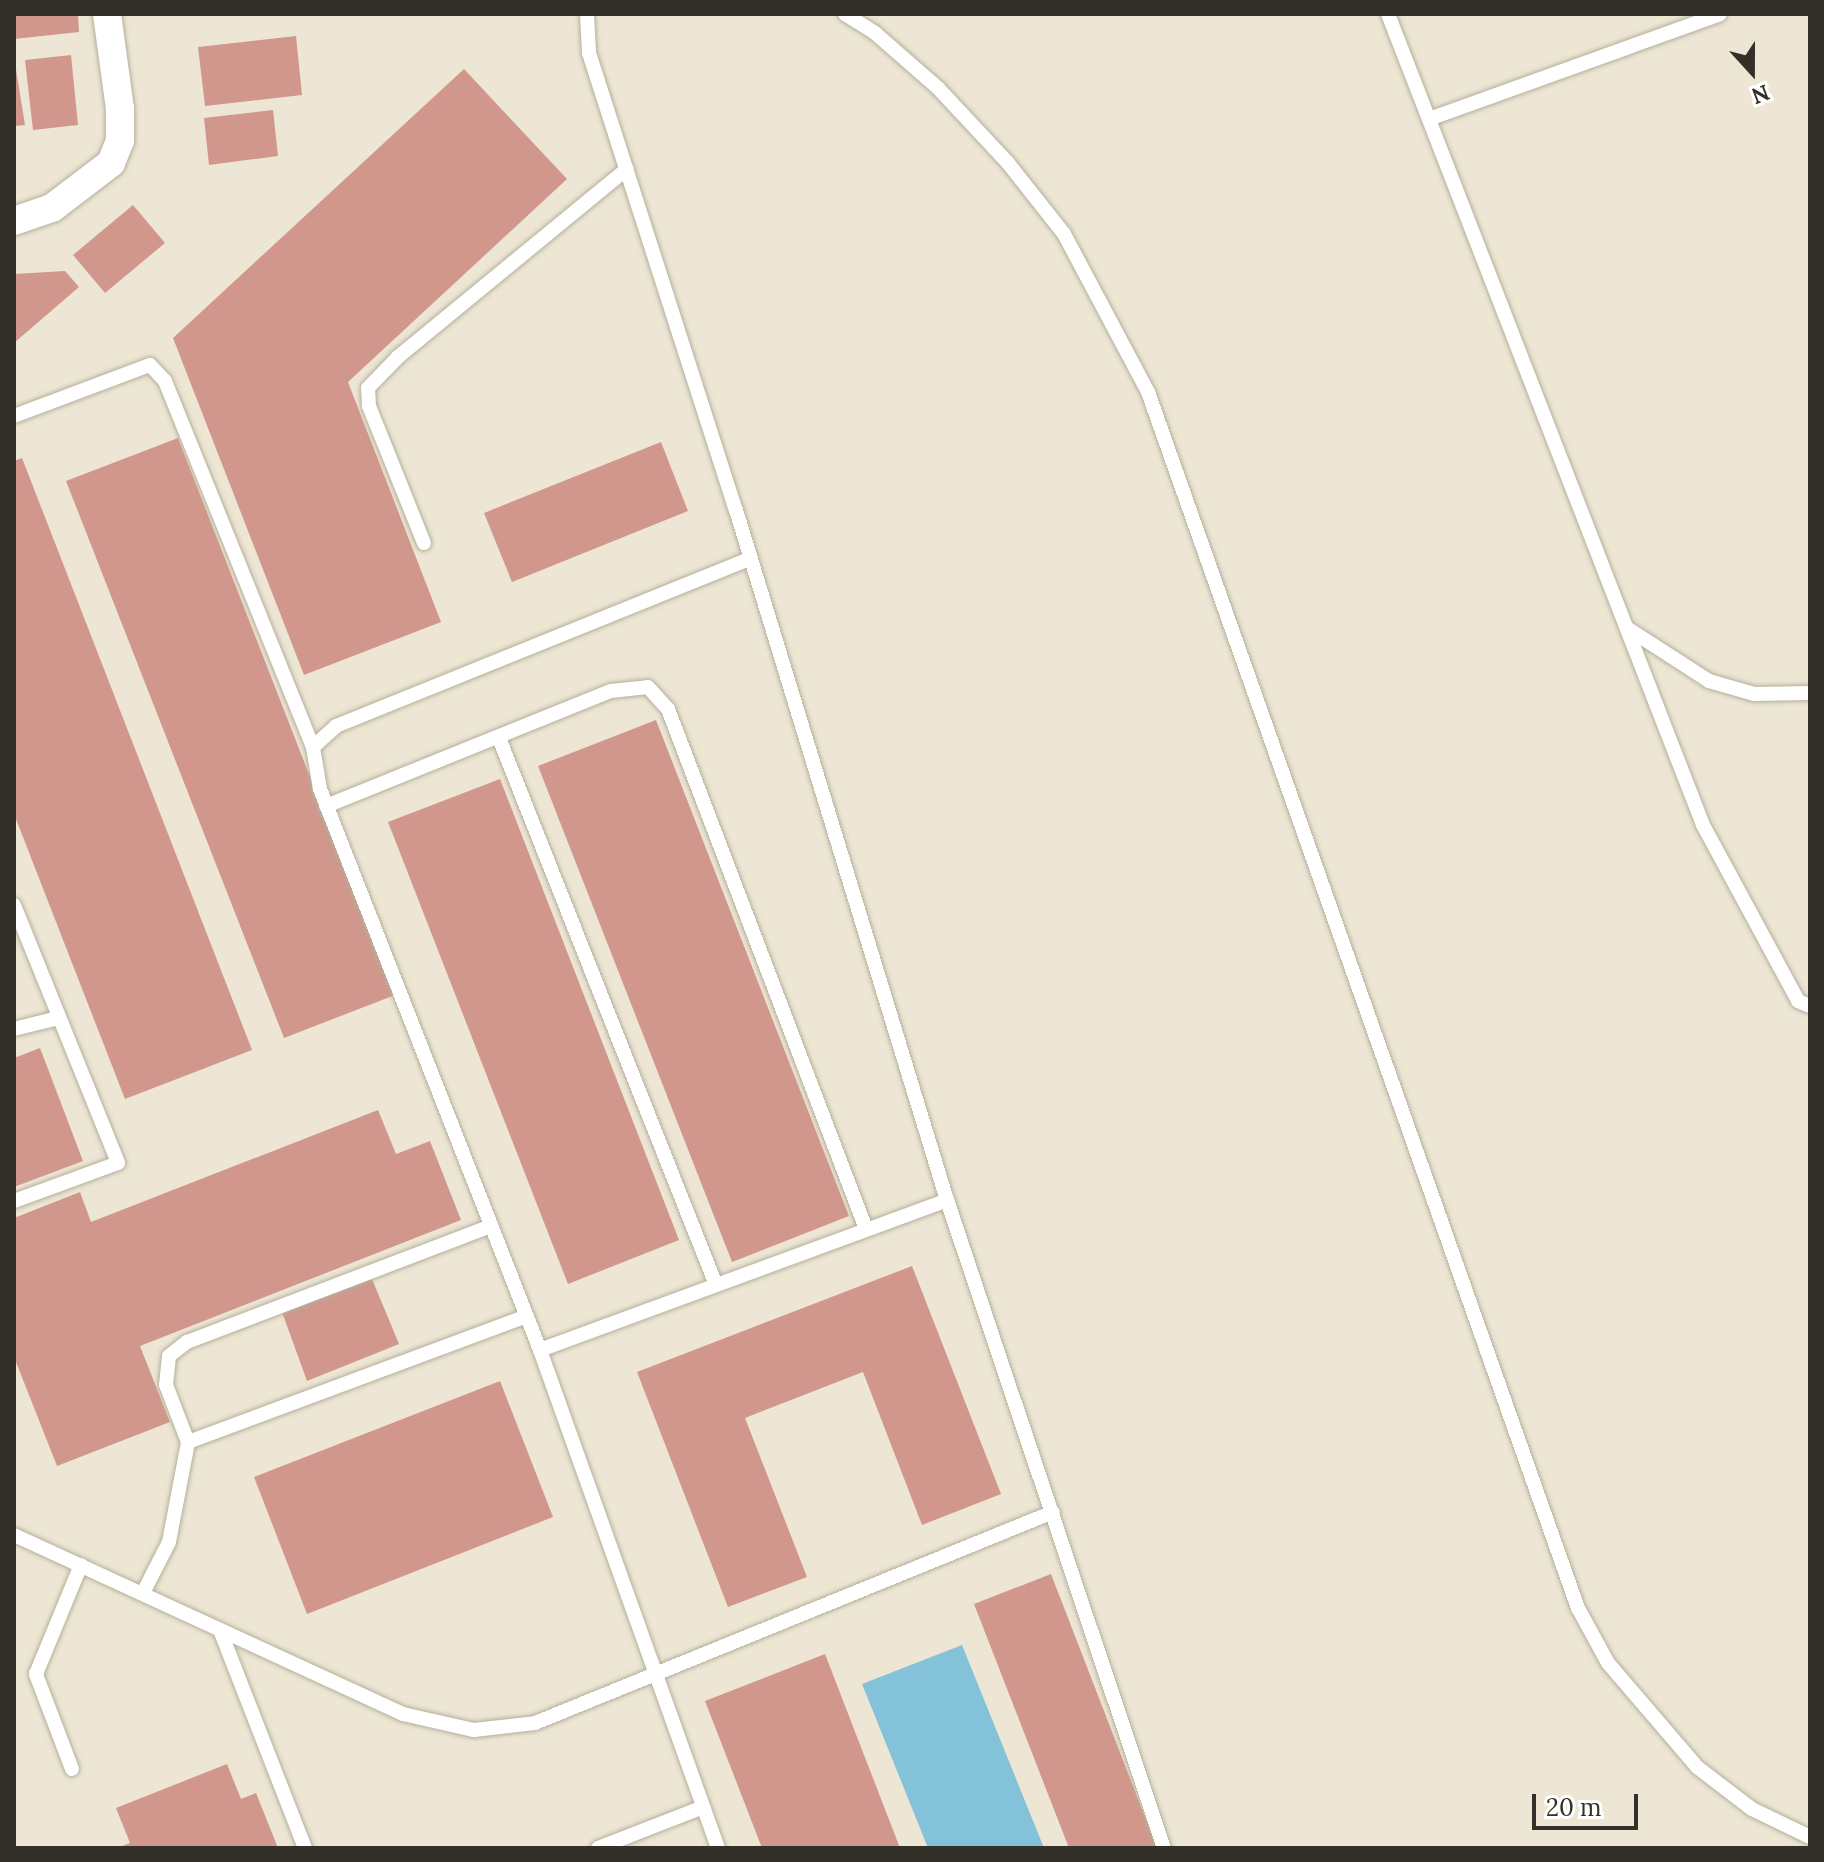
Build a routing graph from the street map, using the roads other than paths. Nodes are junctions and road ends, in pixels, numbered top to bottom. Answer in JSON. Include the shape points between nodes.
{"nodes":[{"id":1,"x":107,"y":14,"type":"edge"},
{"id":2,"x":587,"y":14,"type":"edge"},
{"id":3,"x":845,"y":14,"type":"edge"},
{"id":4,"x":1388,"y":14,"type":"edge"},
{"id":5,"x":1720,"y":14,"type":"edge"},
{"id":6,"x":1690,"y":20,"type":"edge"},
{"id":7,"x":1429,"y":119,"type":"junction"},
{"id":8,"x":627,"y":169,"type":"junction"},
{"id":9,"x":14,"y":221,"type":"edge"},
{"id":10,"x":14,"y":416,"type":"edge"},
{"id":11,"x":424,"y":543,"type":"dead end"},
{"id":12,"x":750,"y":559,"type":"junction"},
{"id":13,"x":1626,"y":628,"type":"junction"},
{"id":14,"x":1810,"y":693,"type":"edge"},
{"id":15,"x":499,"y":738,"type":"junction"},
{"id":16,"x":313,"y":747,"type":"junction"},
{"id":17,"x":326,"y":806,"type":"junction"},
{"id":18,"x":14,"y":905,"type":"edge"},
{"id":19,"x":1810,"y":1006,"type":"edge"},
{"id":20,"x":58,"y":1018,"type":"junction"},
{"id":21,"x":14,"y":1029,"type":"edge"},
{"id":22,"x":947,"y":1200,"type":"junction"},
{"id":23,"x":14,"y":1201,"type":"edge"},
{"id":24,"x":490,"y":1226,"type":"junction"},
{"id":25,"x":866,"y":1229,"type":"junction"},
{"id":26,"x":716,"y":1285,"type":"junction"},
{"id":27,"x":526,"y":1316,"type":"junction"},
{"id":28,"x":540,"y":1350,"type":"junction"},
{"id":29,"x":188,"y":1442,"type":"junction"},
{"id":30,"x":1053,"y":1512,"type":"junction"},
{"id":31,"x":14,"y":1535,"type":"edge"},
{"id":32,"x":81,"y":1565,"type":"junction"},
{"id":33,"x":143,"y":1593,"type":"junction"},
{"id":34,"x":220,"y":1630,"type":"junction"},
{"id":35,"x":656,"y":1675,"type":"junction"},
{"id":36,"x":72,"y":1769,"type":"dead end"},
{"id":37,"x":703,"y":1807,"type":"junction"},
{"id":38,"x":1810,"y":1837,"type":"edge"},
{"id":39,"x":305,"y":1848,"type":"edge"},
{"id":40,"x":598,"y":1848,"type":"edge"},
{"id":41,"x":718,"y":1848,"type":"edge"},
{"id":42,"x":1164,"y":1848,"type":"edge"}],
"edges":[{"from":1,"to":9,"type":"street","via":[[120,109],[120,141],[111,163],[52,208]]},
{"from":2,"to":8,"type":"lane","via":[[589,53]]},
{"from":3,"to":38,"type":"lane","via":[[938,88],[1008,163],[1064,234],[1148,392],[1578,1608],[1608,1663],[1648,1716],[1697,1767],[1752,1809]]},
{"from":4,"to":7,"type":"lane"},
{"from":5,"to":6,"type":"lane"},
{"from":6,"to":7,"type":"lane"},
{"from":7,"to":13,"type":"lane"},
{"from":8,"to":11,"type":"lane","via":[[398,357],[368,388],[369,406]]},
{"from":8,"to":12,"type":"lane"},
{"from":10,"to":16,"type":"lane","via":[[150,365],[165,381]]},
{"from":12,"to":16,"type":"lane","via":[[336,726]]},
{"from":12,"to":22,"type":"lane"},
{"from":13,"to":14,"type":"lane","via":[[1709,681],[1754,694]]},
{"from":13,"to":19,"type":"lane","via":[[1703,825],[1798,1001]]},
{"from":15,"to":17,"type":"lane"},
{"from":15,"to":25,"type":"lane","via":[[611,691],[648,687],[668,709]]},
{"from":15,"to":26,"type":"lane"},
{"from":16,"to":17,"type":"lane"},
{"from":17,"to":24,"type":"lane"},
{"from":18,"to":20,"type":"lane"},
{"from":20,"to":21,"type":"lane"},
{"from":20,"to":23,"type":"lane","via":[[118,1163]]},
{"from":22,"to":25,"type":"lane"},
{"from":22,"to":30,"type":"lane"},
{"from":24,"to":27,"type":"lane"},
{"from":24,"to":29,"type":"lane","via":[[187,1342],[169,1356],[166,1385]]},
{"from":25,"to":26,"type":"lane"},
{"from":26,"to":28,"type":"lane"},
{"from":27,"to":28,"type":"lane"},
{"from":27,"to":29,"type":"lane"},
{"from":28,"to":35,"type":"lane"},
{"from":29,"to":33,"type":"lane","via":[[169,1542]]},
{"from":30,"to":35,"type":"lane"},
{"from":30,"to":42,"type":"lane"},
{"from":31,"to":32,"type":"lane"},
{"from":32,"to":33,"type":"lane"},
{"from":32,"to":36,"type":"lane","via":[[36,1674]]},
{"from":33,"to":34,"type":"lane"},
{"from":34,"to":35,"type":"lane","via":[[403,1714],[474,1730],[535,1723]]},
{"from":34,"to":39,"type":"lane"},
{"from":35,"to":37,"type":"lane"},
{"from":37,"to":40,"type":"lane"},
{"from":37,"to":41,"type":"lane"}]}
